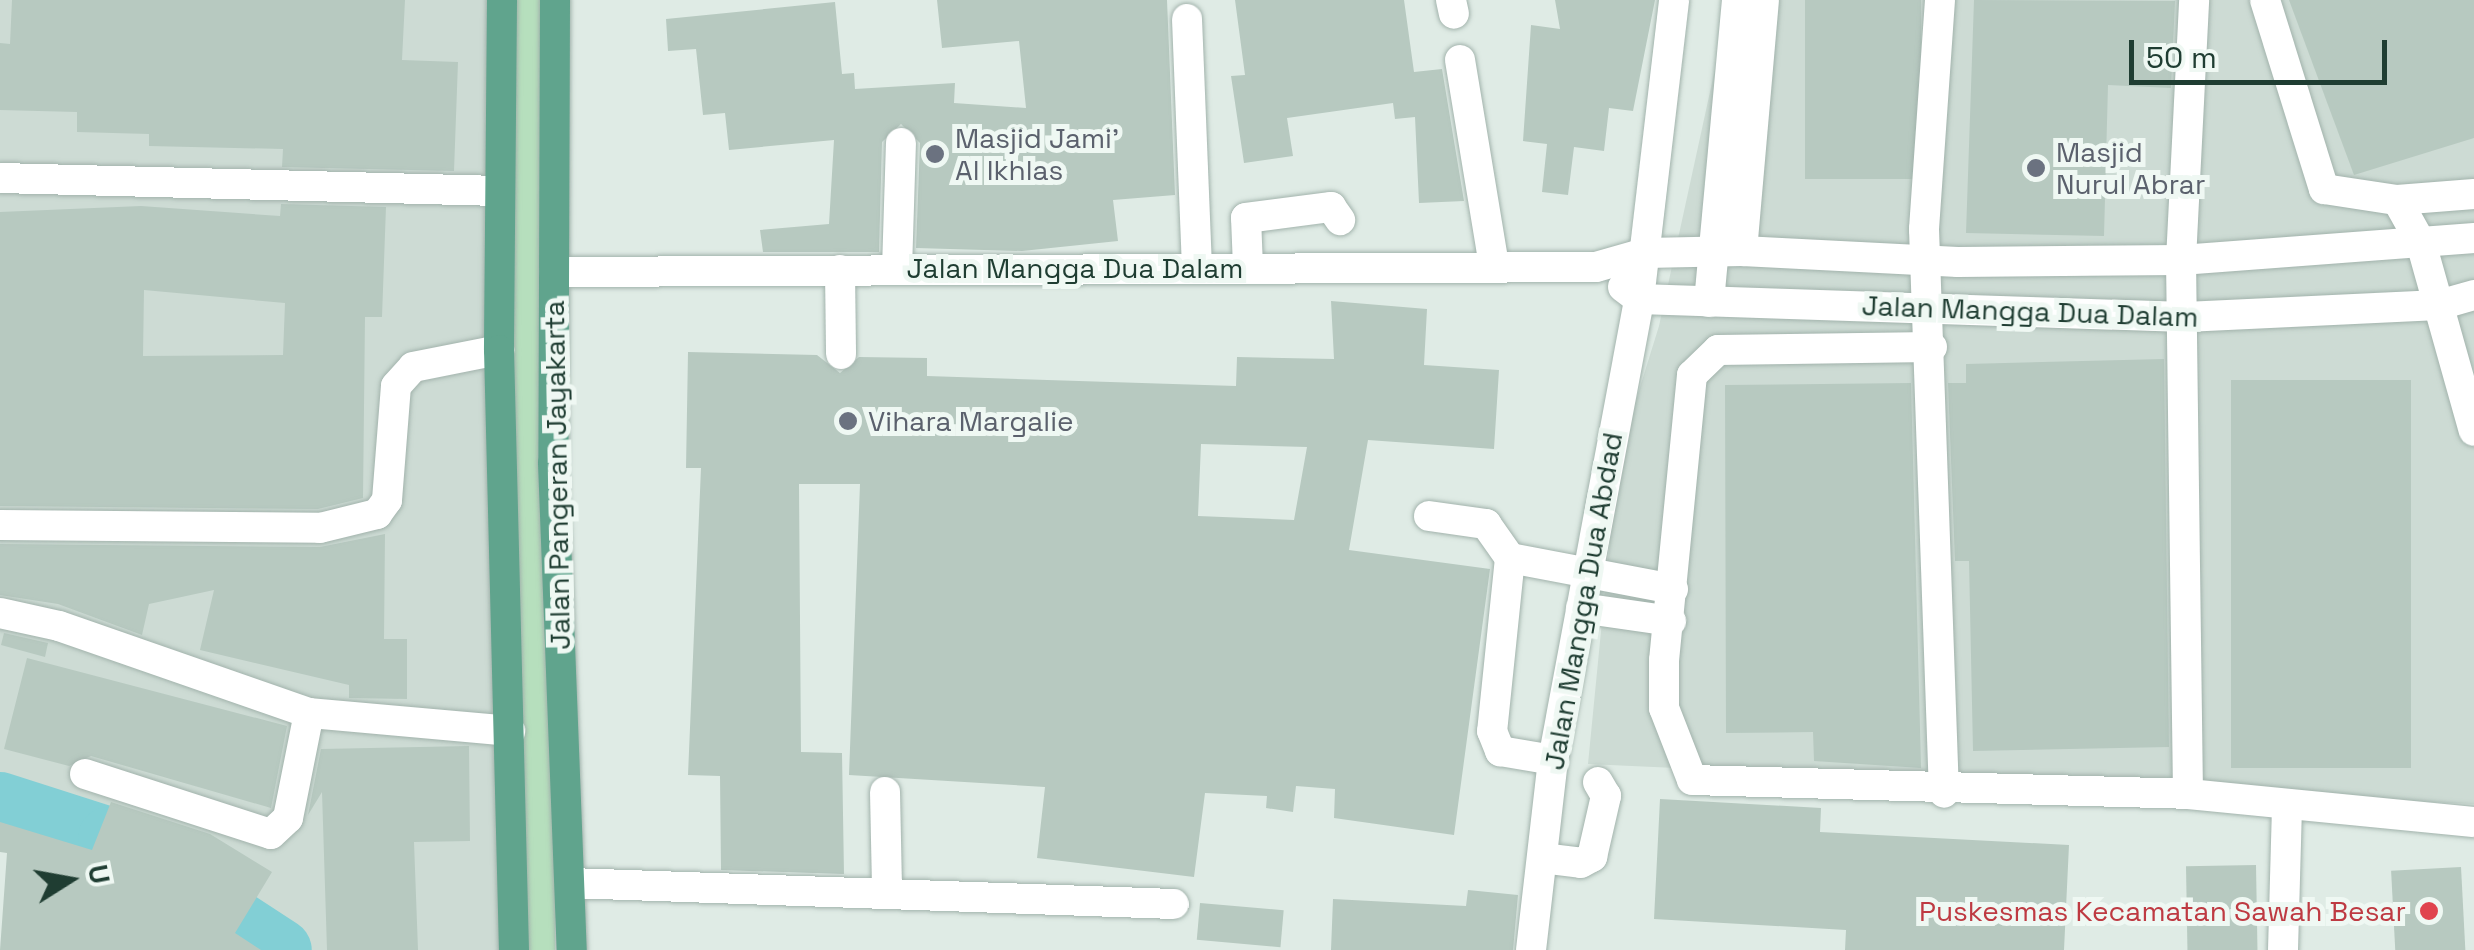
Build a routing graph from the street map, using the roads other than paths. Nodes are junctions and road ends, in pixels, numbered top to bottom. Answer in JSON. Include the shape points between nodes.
{"nodes":[{"id":1,"x":502,"y":0,"type":"edge"},
{"id":2,"x":554,"y":0,"type":"edge"},
{"id":3,"x":1674,"y":0,"type":"edge"},
{"id":4,"x":1737,"y":0,"type":"edge"},
{"id":5,"x":1764,"y":0,"type":"edge"},
{"id":6,"x":1940,"y":0,"type":"edge"},
{"id":7,"x":2194,"y":0,"type":"edge"},
{"id":8,"x":2265,"y":0,"type":"edge"},
{"id":9,"x":1187,"y":19,"type":"dead end"},
{"id":10,"x":1460,"y":60,"type":"dead end"},
{"id":11,"x":901,"y":143,"type":"dead end"},
{"id":12,"x":0,"y":178,"type":"edge"},
{"id":13,"x":500,"y":191,"type":"junction"},
{"id":14,"x":2474,"y":194,"type":"edge"},
{"id":15,"x":2396,"y":200,"type":"junction"},
{"id":16,"x":1340,"y":220,"type":"dead end"},
{"id":17,"x":2474,"y":238,"type":"edge"},
{"id":18,"x":2421,"y":243,"type":"junction"},
{"id":19,"x":1645,"y":252,"type":"junction"},
{"id":20,"x":1728,"y":252,"type":"junction"},
{"id":21,"x":2181,"y":260,"type":"junction"},
{"id":22,"x":1926,"y":261,"type":"junction"},
{"id":23,"x":1494,"y":266,"type":"junction"},
{"id":24,"x":1196,"y":267,"type":"junction"},
{"id":25,"x":1248,"y":267,"type":"junction"},
{"id":26,"x":1596,"y":267,"type":"junction"},
{"id":27,"x":840,"y":270,"type":"junction"},
{"id":28,"x":897,"y":270,"type":"junction"},
{"id":29,"x":554,"y":272,"type":"junction"},
{"id":30,"x":2474,"y":295,"type":"edge"},
{"id":31,"x":1639,"y":299,"type":"junction"},
{"id":32,"x":1709,"y":302,"type":"junction"},
{"id":33,"x":2439,"y":305,"type":"junction"},
{"id":34,"x":1930,"y":307,"type":"junction"},
{"id":35,"x":2184,"y":317,"type":"junction"},
{"id":36,"x":1932,"y":347,"type":"junction"},
{"id":37,"x":499,"y":350,"type":"junction"},
{"id":38,"x":841,"y":354,"type":"dead end"},
{"id":39,"x":2474,"y":431,"type":"edge"},
{"id":40,"x":1428,"y":516,"type":"dead end"},
{"id":41,"x":0,"y":526,"type":"edge"},
{"id":42,"x":1510,"y":558,"type":"junction"},
{"id":43,"x":1588,"y":572,"type":"junction"},
{"id":44,"x":1673,"y":589,"type":"junction"},
{"id":45,"x":1581,"y":608,"type":"junction"},
{"id":46,"x":0,"y":613,"type":"edge"},
{"id":47,"x":1672,"y":621,"type":"junction"},
{"id":48,"x":310,"y":713,"type":"junction"},
{"id":49,"x":510,"y":731,"type":"junction"},
{"id":50,"x":1553,"y":760,"type":"junction"},
{"id":51,"x":85,"y":774,"type":"dead end"},
{"id":52,"x":2188,"y":780,"type":"junction"},
{"id":53,"x":1598,"y":782,"type":"dead end"},
{"id":54,"x":886,"y":792,"type":"dead end"},
{"id":55,"x":1944,"y":793,"type":"junction"},
{"id":56,"x":2288,"y":804,"type":"junction"},
{"id":57,"x":2474,"y":822,"type":"edge"},
{"id":58,"x":1542,"y":858,"type":"junction"},
{"id":59,"x":570,"y":883,"type":"junction"},
{"id":60,"x":887,"y":891,"type":"junction"},
{"id":61,"x":1174,"y":904,"type":"dead end"},
{"id":62,"x":514,"y":950,"type":"edge"},
{"id":63,"x":572,"y":950,"type":"edge"},
{"id":64,"x":1532,"y":950,"type":"edge"},
{"id":65,"x":2282,"y":950,"type":"edge"}],
"edges":[{"from":1,"to":13,"type":"main road","name":"Jalan Pangeran Jayakarta"},
{"from":2,"to":29,"type":"main road","name":"Jalan Pangeran Jayakarta"},
{"from":3,"to":19,"type":"street","name":"Jalan Mangga Dua Abdad"},
{"from":4,"to":20,"type":"street"},
{"from":5,"to":20,"type":"street"},
{"from":6,"to":22,"type":"street"},
{"from":7,"to":21,"type":"street"},
{"from":8,"to":15,"type":"street","via":[[2315,177],[2335,196]]},
{"from":9,"to":24,"type":"street"},
{"from":10,"to":23,"type":"street"},
{"from":11,"to":28,"type":"street"},
{"from":12,"to":13,"type":"street"},
{"from":13,"to":37,"type":"main road","name":"Jalan Pangeran Jayakarta"},
{"from":14,"to":15,"type":"street"},
{"from":15,"to":18,"type":"street"},
{"from":16,"to":25,"type":"street","via":[[1331,207],[1246,218]]},
{"from":17,"to":18,"type":"street","name":"Jalan Mangga Dua Dalam"},
{"from":18,"to":21,"type":"street","name":"Jalan Mangga Dua Dalam"},
{"from":18,"to":33,"type":"street"},
{"from":19,"to":20,"type":"street","name":"Jalan Mangga Dua Dalam"},
{"from":19,"to":26,"type":"street","name":"Jalan Mangga Dua Dalam"},
{"from":19,"to":31,"type":"street","name":"Jalan Mangga Dua Abdad"},
{"from":20,"to":22,"type":"street","name":"Jalan Mangga Dua Dalam"},
{"from":20,"to":32,"type":"street"},
{"from":21,"to":22,"type":"street","name":"Jalan Mangga Dua Dalam"},
{"from":21,"to":35,"type":"street"},
{"from":22,"to":34,"type":"street"},
{"from":23,"to":25,"type":"street","name":"Jalan Mangga Dua Dalam"},
{"from":23,"to":26,"type":"street","name":"Jalan Mangga Dua Dalam"},
{"from":24,"to":25,"type":"street","name":"Jalan Mangga Dua Dalam"},
{"from":24,"to":28,"type":"street","name":"Jalan Mangga Dua Dalam"},
{"from":26,"to":31,"type":"street"},
{"from":27,"to":28,"type":"street","name":"Jalan Mangga Dua Dalam"},
{"from":27,"to":29,"type":"street","name":"Jalan Mangga Dua Dalam"},
{"from":27,"to":38,"type":"street"},
{"from":29,"to":59,"type":"main road","name":"Jalan Pangeran Jayakarta"},
{"from":30,"to":33,"type":"street","name":"Jalan Mangga Dua Dalam"},
{"from":31,"to":32,"type":"street","name":"Jalan Mangga Dua Dalam"},
{"from":31,"to":43,"type":"street","name":"Jalan Mangga Dua Abdad"},
{"from":32,"to":34,"type":"street","name":"Jalan Mangga Dua Dalam"},
{"from":33,"to":35,"type":"street","name":"Jalan Mangga Dua Dalam"},
{"from":33,"to":39,"type":"street"},
{"from":34,"to":35,"type":"street","name":"Jalan Mangga Dua Dalam"},
{"from":34,"to":36,"type":"street"},
{"from":35,"to":52,"type":"street"},
{"from":36,"to":44,"type":"street","via":[[1718,350],[1704,359],[1689,384]]},
{"from":36,"to":55,"type":"street"},
{"from":37,"to":41,"type":"street","via":[[413,367],[396,386],[386,500],[377,514],[320,528]]},
{"from":37,"to":49,"type":"main road","name":"Jalan Pangeran Jayakarta"},
{"from":40,"to":42,"type":"street","via":[[1486,524]]},
{"from":42,"to":43,"type":"street"},
{"from":42,"to":50,"type":"street","via":[[1492,731],[1500,751]]},
{"from":43,"to":44,"type":"street"},
{"from":43,"to":45,"type":"street","name":"Jalan Mangga Dua Abdad"},
{"from":44,"to":47,"type":"street"},
{"from":45,"to":47,"type":"street"},
{"from":45,"to":50,"type":"street","name":"Jalan Mangga Dua Abdad"},
{"from":46,"to":48,"type":"street","via":[[59,626]]},
{"from":47,"to":55,"type":"street","via":[[1664,708],[1692,780]]},
{"from":48,"to":49,"type":"street"},
{"from":48,"to":51,"type":"street","via":[[288,818],[271,834]]},
{"from":49,"to":62,"type":"main road","name":"Jalan Pangeran Jayakarta"},
{"from":50,"to":58,"type":"street","name":"Jalan Mangga Dua Abdad"},
{"from":52,"to":55,"type":"street"},
{"from":52,"to":56,"type":"street"},
{"from":53,"to":58,"type":"street","via":[[1606,796],[1592,857],[1581,864]]},
{"from":54,"to":60,"type":"street"},
{"from":56,"to":57,"type":"street"},
{"from":56,"to":65,"type":"street"},
{"from":58,"to":64,"type":"street","name":"Jalan Mangga Dua Abdad"},
{"from":59,"to":60,"type":"street"},
{"from":59,"to":63,"type":"main road","name":"Jalan Pangeran Jayakarta"},
{"from":60,"to":61,"type":"street"}]}
